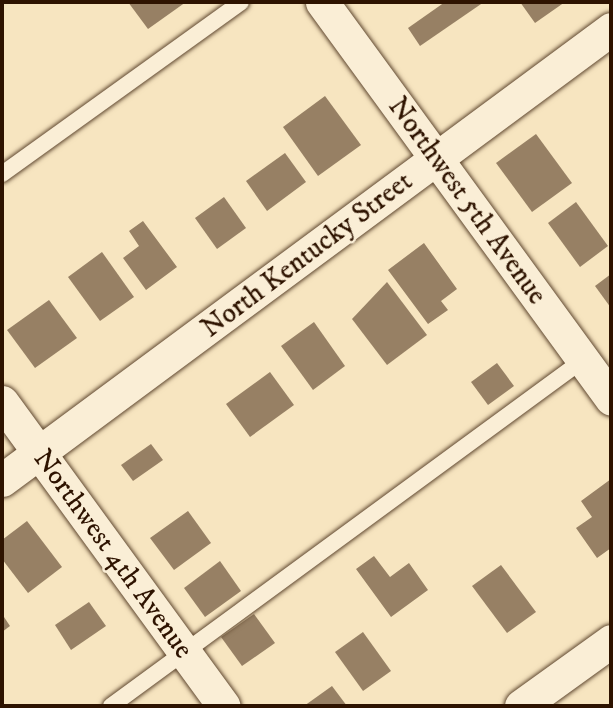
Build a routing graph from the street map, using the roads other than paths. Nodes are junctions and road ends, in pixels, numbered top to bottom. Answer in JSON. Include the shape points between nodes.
{"nodes":[{"id":1,"x":241,"y":2,"type":"edge"},
{"id":2,"x":322,"y":2,"type":"edge"},
{"id":3,"x":611,"y":29,"type":"edge"},
{"id":4,"x":436,"y":159,"type":"junction"},
{"id":5,"x":2,"y":174,"type":"edge"},
{"id":6,"x":583,"y":360,"type":"junction"},
{"id":7,"x":611,"y":399,"type":"edge"},
{"id":8,"x":2,"y":402,"type":"edge"},
{"id":9,"x":39,"y":453,"type":"junction"},
{"id":10,"x":2,"y":480,"type":"edge"},
{"id":11,"x":611,"y":641,"type":"edge"},
{"id":12,"x":185,"y":653,"type":"junction"},
{"id":13,"x":111,"y":706,"type":"edge"},
{"id":14,"x":224,"y":706,"type":"edge"},
{"id":15,"x":521,"y":706,"type":"edge"}],
"edges":[{"from":1,"to":5,"type":"lane"},
{"from":2,"to":4,"type":"street","name":"Northwest 5th Avenue"},
{"from":3,"to":4,"type":"street","name":"North Kentucky Street"},
{"from":4,"to":6,"type":"street","name":"Northwest 5th Avenue"},
{"from":4,"to":9,"type":"street","name":"North Kentucky Street"},
{"from":6,"to":7,"type":"street","name":"Northwest 5th Avenue"},
{"from":6,"to":12,"type":"lane"},
{"from":8,"to":9,"type":"street","name":"Northwest 4th Avenue"},
{"from":9,"to":10,"type":"street","name":"North Kentucky Street"},
{"from":9,"to":12,"type":"street","name":"Northwest 4th Avenue"},
{"from":11,"to":15,"type":"street"},
{"from":12,"to":13,"type":"lane"},
{"from":12,"to":14,"type":"street","name":"Northwest 4th Avenue"}]}
